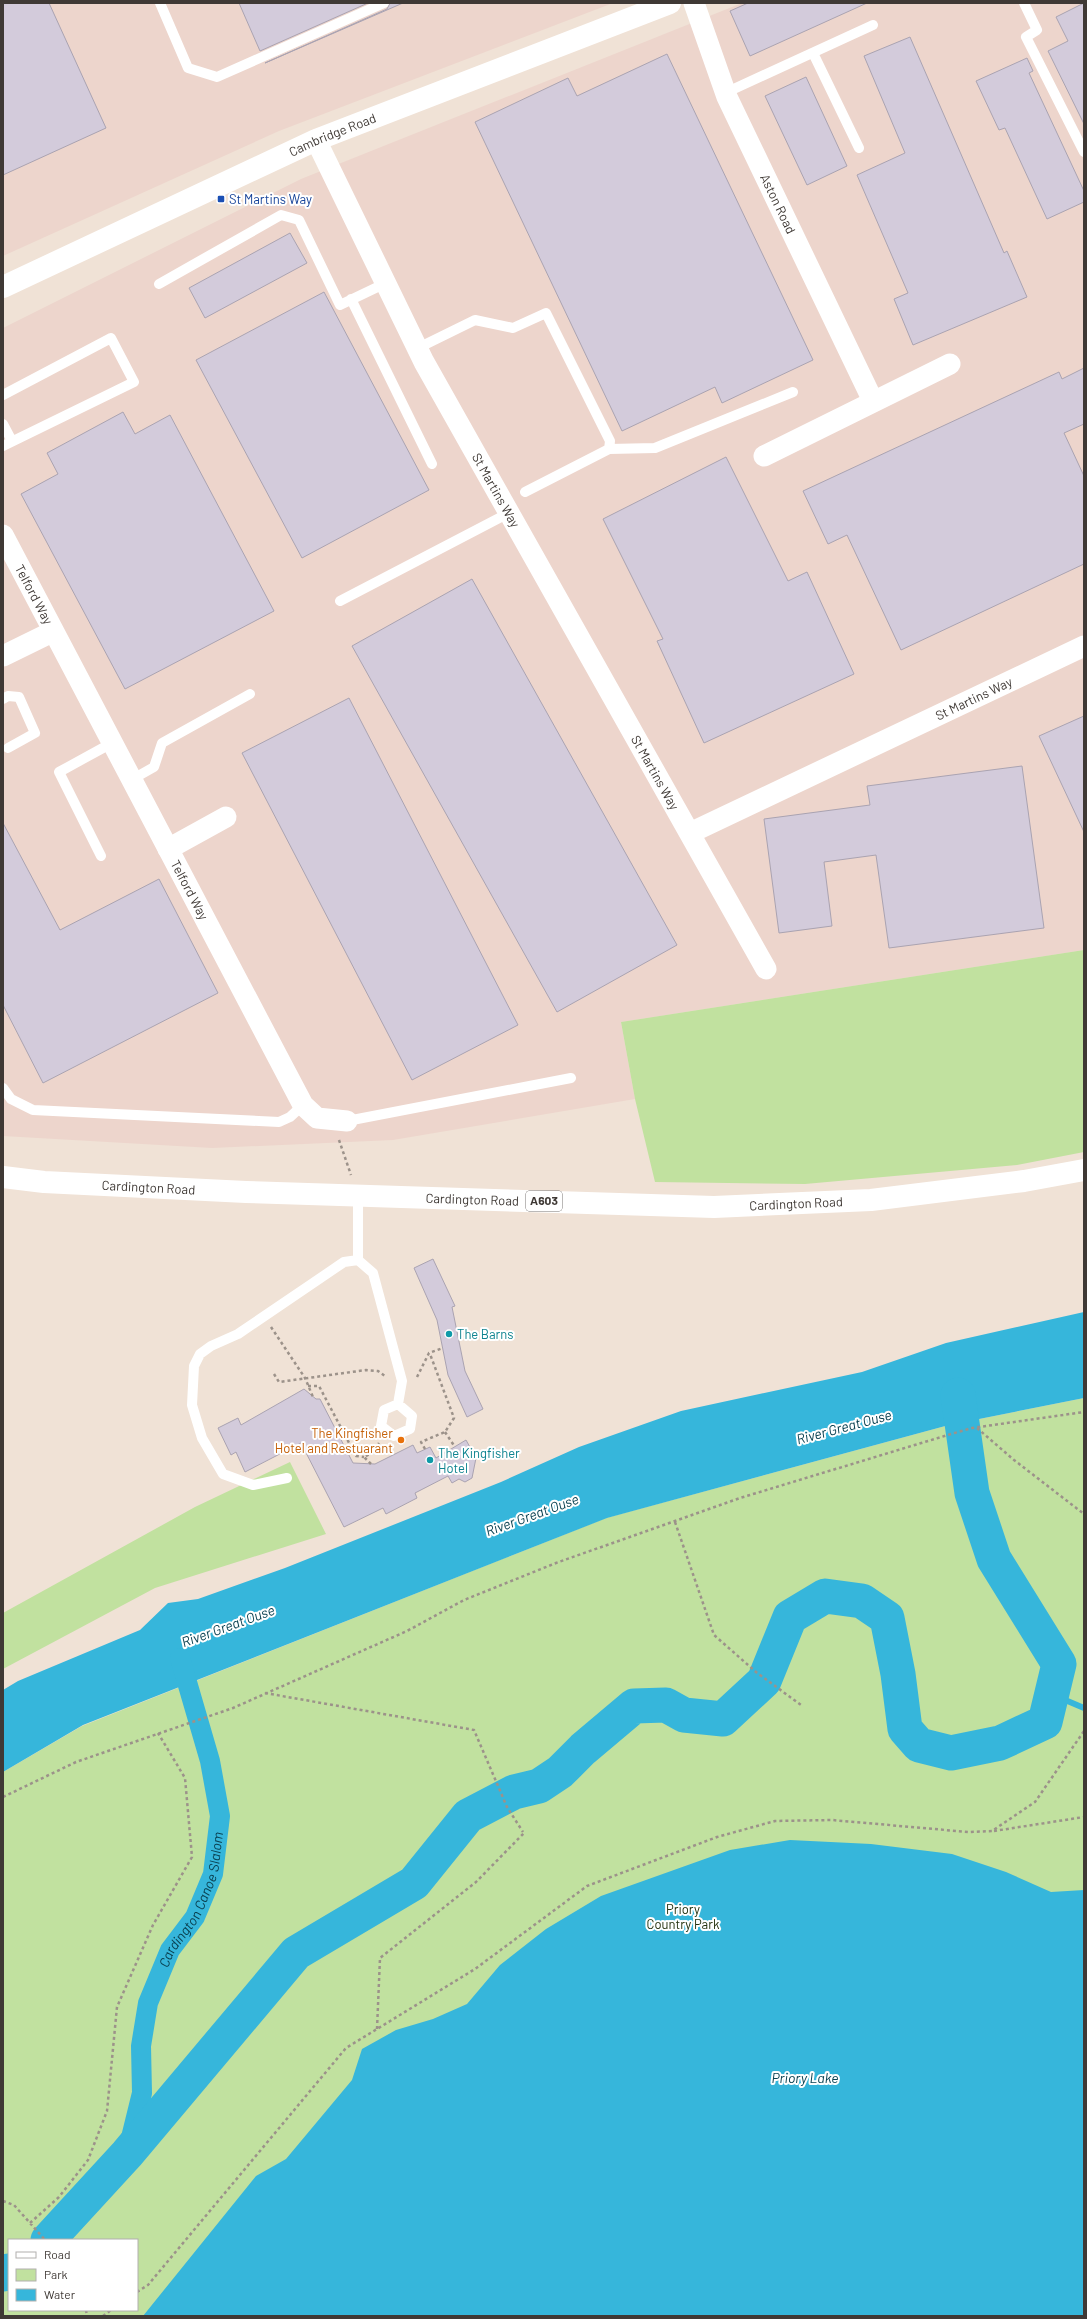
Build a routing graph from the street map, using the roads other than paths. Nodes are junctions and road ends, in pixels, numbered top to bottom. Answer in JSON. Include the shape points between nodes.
{"nodes":[{"id":1,"x":160,"y":3,"type":"edge"},
{"id":2,"x":384,"y":3,"type":"edge"},
{"id":3,"x":670,"y":3,"type":"edge"},
{"id":4,"x":694,"y":3,"type":"edge"},
{"id":5,"x":1024,"y":3,"type":"edge"},
{"id":6,"x":873,"y":25,"type":"dead end"},
{"id":7,"x":813,"y":53,"type":"junction"},
{"id":8,"x":725,"y":93,"type":"junction"},
{"id":9,"x":316,"y":140,"type":"junction"},
{"id":10,"x":859,"y":148,"type":"dead end"},
{"id":11,"x":1084,"y":152,"type":"edge"},
{"id":12,"x":386,"y":283,"type":"junction"},
{"id":13,"x":159,"y":284,"type":"dead end"},
{"id":14,"x":3,"y":287,"type":"edge"},
{"id":15,"x":351,"y":299,"type":"junction"},
{"id":16,"x":418,"y":348,"type":"junction"},
{"id":17,"x":950,"y":364,"type":"dead end"},
{"id":18,"x":793,"y":392,"type":"dead end"},
{"id":19,"x":3,"y":395,"type":"edge"},
{"id":20,"x":873,"y":401,"type":"junction"},
{"id":21,"x":3,"y":424,"type":"edge"},
{"id":22,"x":7,"y":444,"type":"edge"},
{"id":23,"x":610,"y":449,"type":"junction"},
{"id":24,"x":764,"y":456,"type":"dead end"},
{"id":25,"x":432,"y":464,"type":"dead end"},
{"id":26,"x":525,"y":492,"type":"dead end"},
{"id":27,"x":509,"y":513,"type":"junction"},
{"id":28,"x":3,"y":535,"type":"edge"},
{"id":29,"x":340,"y":601,"type":"dead end"},
{"id":30,"x":52,"y":632,"type":"junction"},
{"id":31,"x":1084,"y":646,"type":"edge"},
{"id":32,"x":3,"y":656,"type":"edge"},
{"id":33,"x":250,"y":694,"type":"dead end"},
{"id":34,"x":3,"y":698,"type":"edge"},
{"id":35,"x":112,"y":743,"type":"junction"},
{"id":36,"x":8,"y":748,"type":"dead end"},
{"id":37,"x":131,"y":780,"type":"junction"},
{"id":38,"x":226,"y":817,"type":"dead end"},
{"id":39,"x":690,"y":833,"type":"junction"},
{"id":40,"x":168,"y":849,"type":"junction"},
{"id":41,"x":101,"y":856,"type":"dead end"},
{"id":42,"x":766,"y":969,"type":"dead end"},
{"id":43,"x":571,"y":1078,"type":"dead end"},
{"id":44,"x":3,"y":1088,"type":"edge"},
{"id":45,"x":303,"y":1106,"type":"junction"},
{"id":46,"x":340,"y":1121,"type":"joint"},
{"id":47,"x":1084,"y":1170,"type":"edge"},
{"id":48,"x":3,"y":1177,"type":"edge"},
{"id":49,"x":358,"y":1196,"type":"junction"},
{"id":50,"x":358,"y":1260,"type":"junction"},
{"id":51,"x":398,"y":1404,"type":"junction"},
{"id":52,"x":287,"y":1478,"type":"dead end"}],
"edges":[{"from":1,"to":2,"type":"lane","via":[[188,68],[217,78]]},
{"from":3,"to":9,"type":"main road","name":"Cambridge Road"},
{"from":4,"to":8,"type":"street","name":"Aston Road"},
{"from":5,"to":11,"type":"lane","via":[[1037,30],[1026,37]]},
{"from":6,"to":7,"type":"lane"},
{"from":7,"to":8,"type":"lane"},
{"from":7,"to":10,"type":"lane"},
{"from":8,"to":20,"type":"street","name":"Aston Road"},
{"from":9,"to":12,"type":"street","name":"St Martins Way"},
{"from":9,"to":14,"type":"main road","name":"Cambridge Road"},
{"from":12,"to":15,"type":"lane"},
{"from":12,"to":16,"type":"street","name":"St Martins Way"},
{"from":13,"to":15,"type":"lane","via":[[282,215],[299,220],[340,304]]},
{"from":15,"to":25,"type":"lane"},
{"from":16,"to":23,"type":"lane","via":[[475,320],[513,328],[546,313],[610,441]]},
{"from":16,"to":27,"type":"street","name":"St Martins Way"},
{"from":17,"to":20,"type":"street"},
{"from":18,"to":23,"type":"lane","via":[[655,448]]},
{"from":19,"to":22,"type":"lane","via":[[111,338],[134,382]]},
{"from":20,"to":24,"type":"street"},
{"from":21,"to":22,"type":"lane"},
{"from":23,"to":26,"type":"lane"},
{"from":27,"to":29,"type":"lane"},
{"from":27,"to":39,"type":"street","name":"St Martins Way"},
{"from":28,"to":30,"type":"street","name":"Telford Way"},
{"from":30,"to":32,"type":"street","name":"Telford Way"},
{"from":30,"to":35,"type":"street","name":"Telford Way"},
{"from":31,"to":39,"type":"street","name":"St Martins Way"},
{"from":33,"to":37,"type":"lane","via":[[162,743],[154,767]]},
{"from":34,"to":36,"type":"lane","via":[[19,697],[35,733]]},
{"from":35,"to":37,"type":"street","name":"Telford Way"},
{"from":35,"to":41,"type":"lane","via":[[59,772]]},
{"from":37,"to":40,"type":"street","name":"Telford Way"},
{"from":38,"to":40,"type":"street"},
{"from":39,"to":42,"type":"street","name":"St Martins Way"},
{"from":40,"to":45,"type":"street","name":"Telford Way"},
{"from":43,"to":46,"type":"lane"},
{"from":44,"to":45,"type":"lane","via":[[11,1099],[33,1110],[279,1122]]},
{"from":45,"to":46,"type":"street","name":"Telford Way","via":[[317,1118]]},
{"from":47,"to":49,"type":"main road","name":"Cardington Road","number":"A603","via":[[871,1200],[714,1207]]},
{"from":48,"to":49,"type":"main road","name":"Cardington Road","number":"A603","via":[[44,1182]]},
{"from":49,"to":50,"type":"lane"},
{"from":50,"to":51,"type":"lane","via":[[373,1273],[402,1381]]},
{"from":50,"to":52,"type":"lane","via":[[344,1262],[238,1334],[211,1346],[200,1354],[194,1366],[192,1405],[202,1438],[223,1474],[253,1485]]},
{"from":51,"to":51,"type":"lane","via":[[384,1410],[382,1426],[394,1436],[410,1429],[412,1416]]}]}
